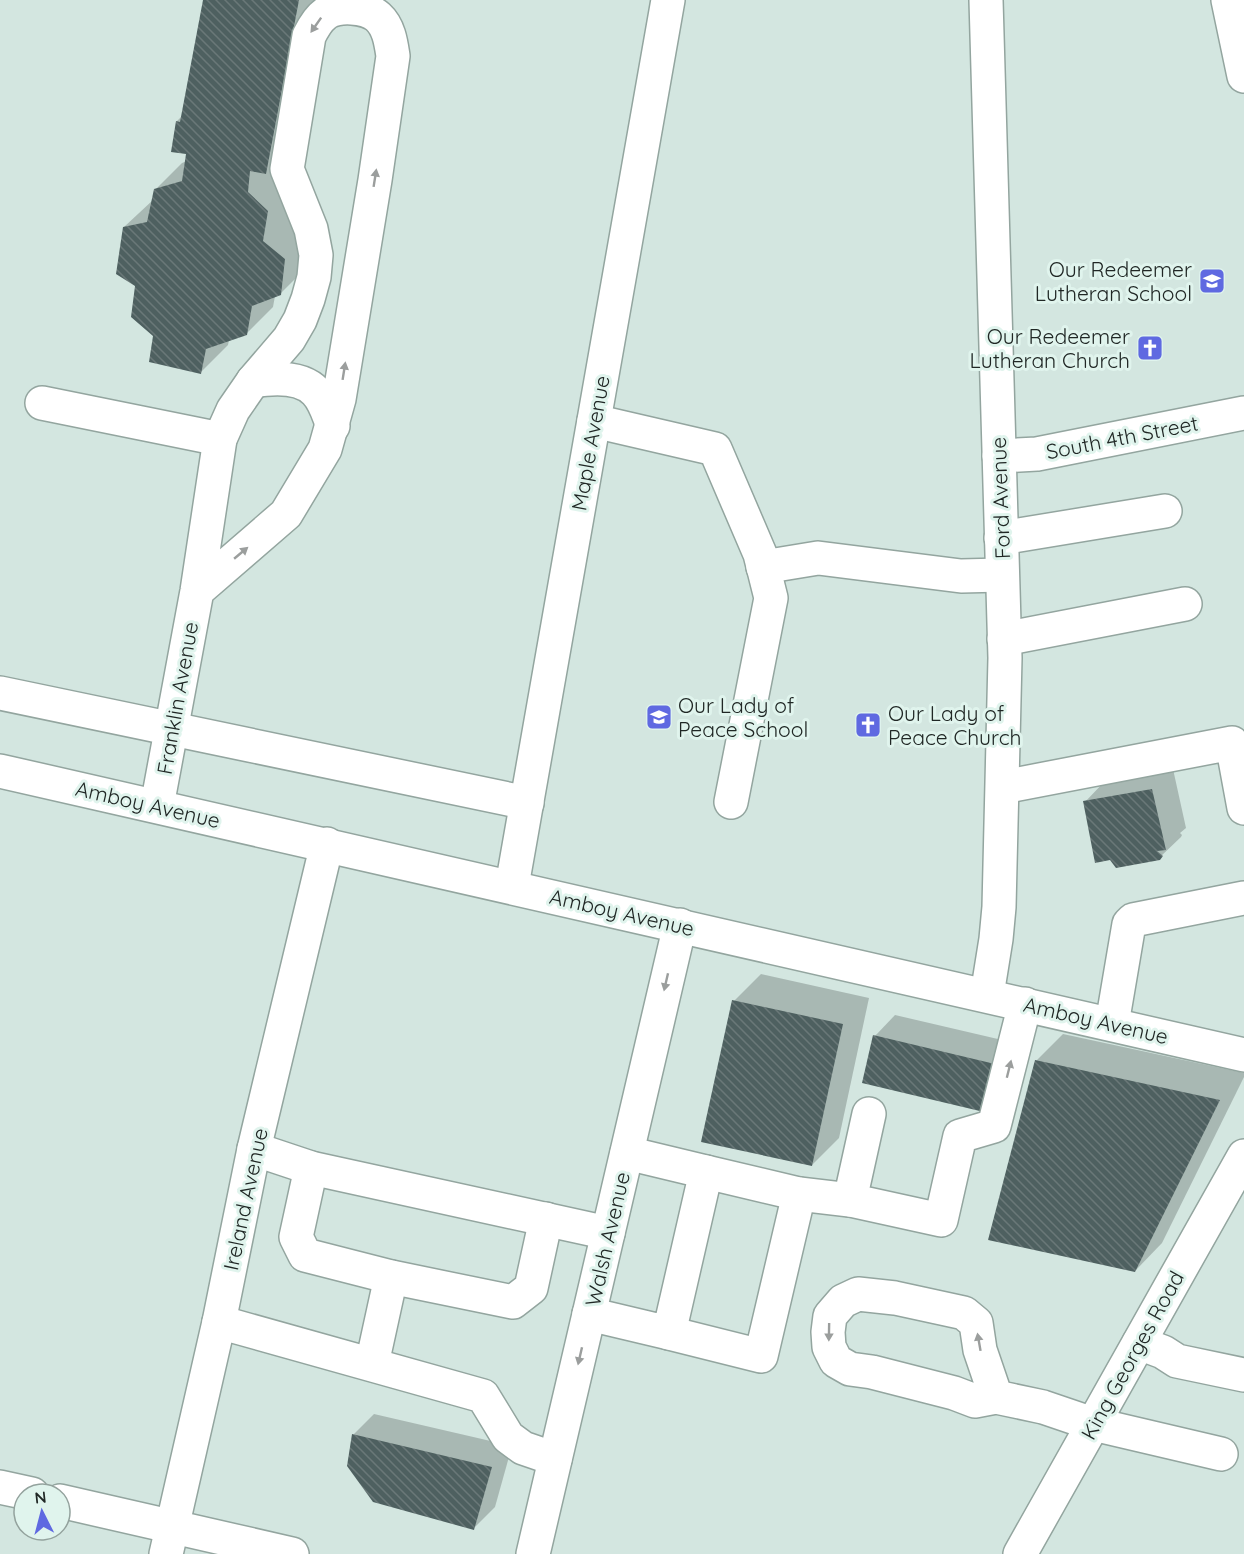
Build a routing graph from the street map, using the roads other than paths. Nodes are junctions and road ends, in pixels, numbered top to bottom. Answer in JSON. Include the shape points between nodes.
{"nodes":[{"id":1,"x":668,"y":0,"type":"edge"},
{"id":2,"x":986,"y":0,"type":"edge"},
{"id":3,"x":1228,"y":0,"type":"edge"},
{"id":4,"x":1244,"y":76,"type":"edge"},
{"id":5,"x":253,"y":381,"type":"junction"},
{"id":6,"x":42,"y":403,"type":"dead end"},
{"id":7,"x":1244,"y":412,"type":"edge"},
{"id":8,"x":594,"y":422,"type":"junction"},
{"id":9,"x":333,"y":426,"type":"junction"},
{"id":10,"x":220,"y":439,"type":"junction"},
{"id":11,"x":999,"y":456,"type":"junction"},
{"id":12,"x":1165,"y":511,"type":"dead end"},
{"id":13,"x":1001,"y":538,"type":"junction"},
{"id":14,"x":763,"y":567,"type":"junction"},
{"id":15,"x":1002,"y":575,"type":"junction"},
{"id":16,"x":197,"y":591,"type":"junction"},
{"id":17,"x":1185,"y":604,"type":"dead end"},
{"id":18,"x":1004,"y":639,"type":"junction"},
{"id":19,"x":0,"y":693,"type":"edge"},
{"id":20,"x":172,"y":728,"type":"junction"},
{"id":21,"x":1238,"y":741,"type":"edge"},
{"id":22,"x":0,"y":771,"type":"edge"},
{"id":23,"x":1003,"y":787,"type":"junction"},
{"id":24,"x":527,"y":802,"type":"junction"},
{"id":25,"x":731,"y":802,"type":"dead end"},
{"id":26,"x":157,"y":806,"type":"junction"},
{"id":27,"x":1244,"y":808,"type":"edge"},
{"id":28,"x":327,"y":844,"type":"junction"},
{"id":29,"x":512,"y":886,"type":"junction"},
{"id":30,"x":1244,"y":898,"type":"edge"},
{"id":31,"x":680,"y":925,"type":"junction"},
{"id":32,"x":987,"y":995,"type":"junction"},
{"id":33,"x":1025,"y":1004,"type":"junction"},
{"id":34,"x":1112,"y":1024,"type":"junction"},
{"id":35,"x":1244,"y":1054,"type":"edge"},
{"id":36,"x":869,"y":1114,"type":"dead end"},
{"id":37,"x":254,"y":1149,"type":"junction"},
{"id":38,"x":627,"y":1153,"type":"junction"},
{"id":39,"x":1244,"y":1156,"type":"edge"},
{"id":40,"x":311,"y":1168,"type":"junction"},
{"id":41,"x":706,"y":1172,"type":"junction"},
{"id":42,"x":800,"y":1194,"type":"junction"},
{"id":43,"x":850,"y":1200,"type":"junction"},
{"id":44,"x":546,"y":1219,"type":"junction"},
{"id":45,"x":608,"y":1233,"type":"junction"},
{"id":46,"x":391,"y":1277,"type":"junction"},
{"id":47,"x":589,"y":1314,"type":"junction"},
{"id":48,"x":219,"y":1322,"type":"junction"},
{"id":49,"x":669,"y":1333,"type":"junction"},
{"id":50,"x":1139,"y":1343,"type":"junction"},
{"id":51,"x":372,"y":1364,"type":"junction"},
{"id":52,"x":1244,"y":1375,"type":"edge"},
{"id":53,"x":996,"y":1397,"type":"junction"},
{"id":54,"x":1093,"y":1424,"type":"junction"},
{"id":55,"x":1221,"y":1454,"type":"dead end"},
{"id":56,"x":555,"y":1459,"type":"junction"},
{"id":57,"x":72,"y":1505,"type":"edge"},
{"id":58,"x":169,"y":1540,"type":"edge"},
{"id":59,"x":292,"y":1554,"type":"edge"},
{"id":60,"x":533,"y":1554,"type":"edge"},
{"id":61,"x":1020,"y":1554,"type":"edge"}],
"edges":[{"from":1,"to":8,"type":"street","name":"Maple Avenue"},
{"from":2,"to":11,"type":"street","name":"Ford Avenue"},
{"from":3,"to":4,"type":"street"},
{"from":5,"to":9,"type":"street","via":[[302,383],[325,404]]},
{"from":9,"to":5,"type":"street","name":"Franklin Avenue","one_way":true,"via":[[393,56],[389,35],[378,17],[364,10],[326,12],[309,36],[287,169],[311,229],[316,255],[314,278],[295,329]]},
{"from":5,"to":10,"type":"street","name":"Franklin Avenue","via":[[233,410]]},
{"from":6,"to":10,"type":"street"},
{"from":7,"to":11,"type":"street","name":"South 4th Street","via":[[1037,454]]},
{"from":8,"to":14,"type":"street","via":[[715,449]]},
{"from":8,"to":24,"type":"street","name":"Maple Avenue"},
{"from":16,"to":9,"type":"street","one_way":true,"via":[[286,514],[326,449]]},
{"from":10,"to":16,"type":"street","name":"Franklin Avenue"},
{"from":11,"to":13,"type":"street","name":"Ford Avenue"},
{"from":12,"to":13,"type":"street"},
{"from":13,"to":15,"type":"street","name":"Ford Avenue"},
{"from":14,"to":15,"type":"street","via":[[818,558],[961,576]]},
{"from":14,"to":25,"type":"street","via":[[771,598]]},
{"from":15,"to":18,"type":"street","name":"Ford Avenue"},
{"from":16,"to":20,"type":"street","name":"Franklin Avenue"},
{"from":17,"to":18,"type":"street"},
{"from":18,"to":23,"type":"street","name":"Ford Avenue"},
{"from":19,"to":20,"type":"street"},
{"from":20,"to":24,"type":"street"},
{"from":20,"to":26,"type":"street","name":"Franklin Avenue"},
{"from":21,"to":23,"type":"street"},
{"from":21,"to":27,"type":"street"},
{"from":22,"to":26,"type":"street","name":"Amboy Avenue"},
{"from":23,"to":32,"type":"street","name":"Ford Avenue","via":[[999,907]]},
{"from":24,"to":29,"type":"street","name":"Maple Avenue"},
{"from":26,"to":28,"type":"street","name":"Amboy Avenue"},
{"from":28,"to":29,"type":"street","name":"Amboy Avenue"},
{"from":28,"to":37,"type":"street","name":"Ireland Avenue"},
{"from":29,"to":31,"type":"street","name":"Amboy Avenue"},
{"from":30,"to":34,"type":"street","via":[[1133,920],[1129,924]]},
{"from":31,"to":32,"type":"street","name":"Amboy Avenue"},
{"from":31,"to":38,"type":"street","name":"Walsh Avenue","one_way":true},
{"from":32,"to":33,"type":"street","name":"Amboy Avenue"},
{"from":33,"to":34,"type":"street","name":"Amboy Avenue"},
{"from":43,"to":33,"type":"street","one_way":true,"via":[[941,1220],[960,1137],[994,1126]]},
{"from":34,"to":35,"type":"street","name":"Amboy Avenue"},
{"from":36,"to":43,"type":"street"},
{"from":37,"to":40,"type":"street"},
{"from":37,"to":48,"type":"street","name":"Ireland Avenue"},
{"from":38,"to":41,"type":"street"},
{"from":38,"to":45,"type":"street","name":"Walsh Avenue"},
{"from":39,"to":50,"type":"street","name":"King Georges Road"},
{"from":40,"to":44,"type":"street"},
{"from":40,"to":46,"type":"street","via":[[296,1237],[305,1256]]},
{"from":41,"to":42,"type":"street"},
{"from":41,"to":49,"type":"street"},
{"from":42,"to":43,"type":"street"},
{"from":42,"to":49,"type":"street","via":[[761,1356]]},
{"from":44,"to":45,"type":"street"},
{"from":44,"to":46,"type":"street","via":[[531,1288],[513,1302]]},
{"from":45,"to":47,"type":"street","name":"Walsh Avenue"},
{"from":46,"to":51,"type":"street"},
{"from":47,"to":49,"type":"street"},
{"from":47,"to":56,"type":"street","name":"Walsh Avenue","one_way":true},
{"from":48,"to":51,"type":"street"},
{"from":48,"to":58,"type":"street","name":"Ireland Avenue"},
{"from":50,"to":52,"type":"street","via":[[1177,1361]]},
{"from":50,"to":54,"type":"street","name":"King Georges Road"},
{"from":51,"to":56,"type":"street","via":[[483,1396],[508,1437],[523,1448]]},
{"from":53,"to":53,"type":"street","one_way":true,"via":[[980,1350],[976,1323],[964,1313],[858,1294],[843,1301],[830,1316],[830,1347],[836,1361],[850,1370],[872,1372],[975,1401]]},
{"from":53,"to":54,"type":"street"},
{"from":54,"to":55,"type":"street"},
{"from":54,"to":61,"type":"street","name":"King Georges Road"},
{"from":56,"to":60,"type":"street","name":"Walsh Avenue"},
{"from":57,"to":58,"type":"street"},
{"from":58,"to":59,"type":"street"}]}
